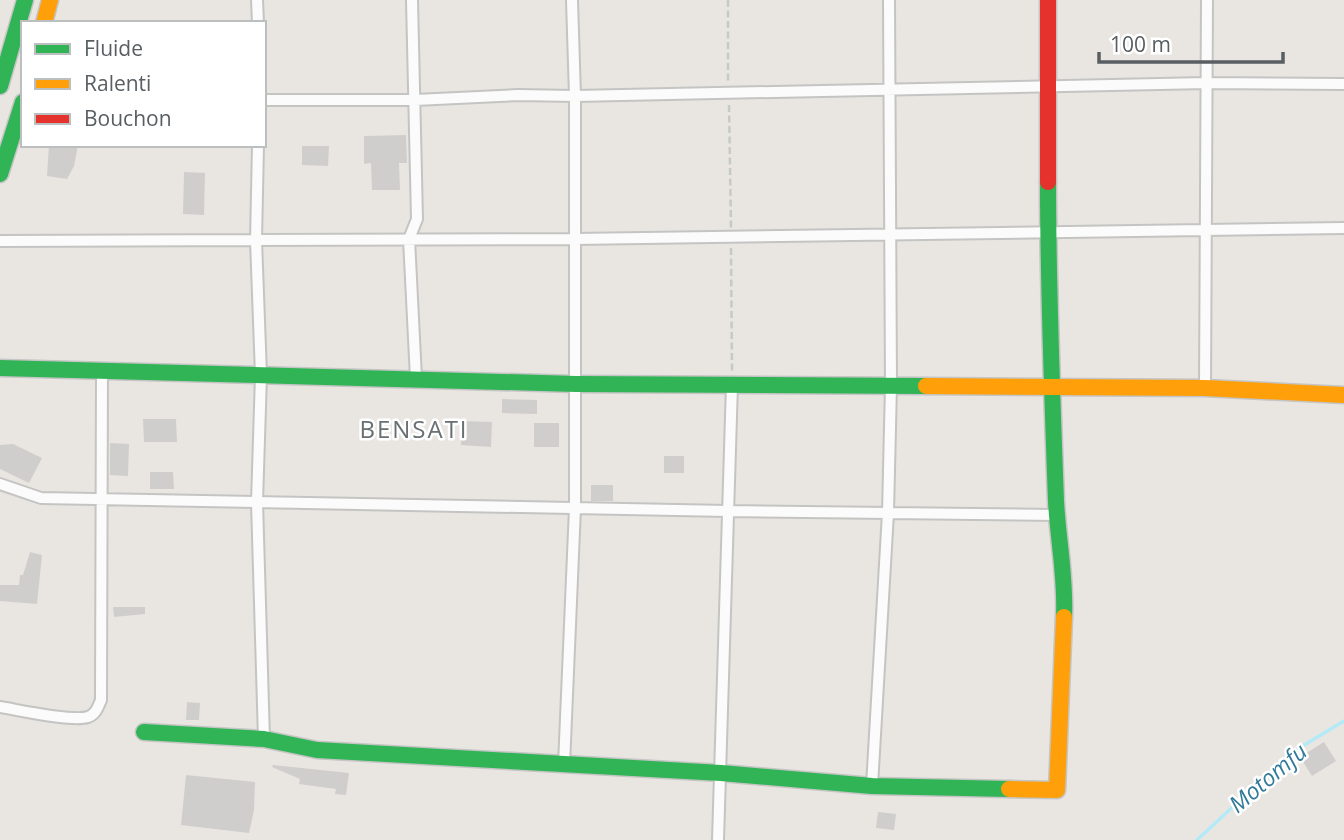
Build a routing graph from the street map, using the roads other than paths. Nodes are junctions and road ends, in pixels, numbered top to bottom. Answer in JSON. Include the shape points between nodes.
{"nodes":[{"id":1,"x":25,"y":0,"type":"edge"},
{"id":2,"x":50,"y":0,"type":"edge"},
{"id":3,"x":257,"y":0,"type":"edge"},
{"id":4,"x":412,"y":0,"type":"edge"},
{"id":5,"x":572,"y":0,"type":"edge"},
{"id":6,"x":889,"y":0,"type":"edge"},
{"id":7,"x":1048,"y":0,"type":"edge"},
{"id":8,"x":1207,"y":0,"type":"edge"},
{"id":9,"x":45,"y":21,"type":"edge"},
{"id":10,"x":258,"y":21,"type":"edge"},
{"id":11,"x":1207,"y":83,"type":"junction"},
{"id":12,"x":1344,"y":84,"type":"edge"},
{"id":13,"x":0,"y":86,"type":"edge"},
{"id":14,"x":1048,"y":87,"type":"junction"},
{"id":15,"x":890,"y":90,"type":"junction"},
{"id":16,"x":575,"y":96,"type":"junction"},
{"id":17,"x":266,"y":100,"type":"edge"},
{"id":18,"x":415,"y":100,"type":"junction"},
{"id":19,"x":21,"y":109,"type":"edge"},
{"id":20,"x":258,"y":147,"type":"edge"},
{"id":21,"x":0,"y":174,"type":"edge"},
{"id":22,"x":1206,"y":228,"type":"junction"},
{"id":23,"x":1344,"y":228,"type":"edge"},
{"id":24,"x":1048,"y":231,"type":"junction"},
{"id":25,"x":889,"y":234,"type":"junction"},
{"id":26,"x":409,"y":239,"type":"junction"},
{"id":27,"x":575,"y":239,"type":"junction"},
{"id":28,"x":257,"y":240,"type":"junction"},
{"id":29,"x":0,"y":241,"type":"edge"},
{"id":30,"x":0,"y":368,"type":"edge"},
{"id":31,"x":102,"y":372,"type":"junction"},
{"id":32,"x":261,"y":375,"type":"junction"},
{"id":33,"x":416,"y":378,"type":"junction"},
{"id":34,"x":576,"y":384,"type":"junction"},
{"id":35,"x":732,"y":384,"type":"junction"},
{"id":36,"x":891,"y":385,"type":"junction"},
{"id":37,"x":1052,"y":386,"type":"junction"},
{"id":38,"x":1205,"y":388,"type":"junction"},
{"id":39,"x":1344,"y":395,"type":"edge"},
{"id":40,"x":0,"y":484,"type":"edge"},
{"id":41,"x":102,"y":498,"type":"junction"},
{"id":42,"x":257,"y":502,"type":"junction"},
{"id":43,"x":575,"y":508,"type":"junction"},
{"id":44,"x":728,"y":511,"type":"junction"},
{"id":45,"x":888,"y":513,"type":"junction"},
{"id":46,"x":1058,"y":515,"type":"junction"},
{"id":47,"x":0,"y":707,"type":"edge"},
{"id":48,"x":144,"y":732,"type":"dead end"},
{"id":49,"x":264,"y":740,"type":"junction"},
{"id":50,"x":564,"y":765,"type":"junction"},
{"id":51,"x":721,"y":774,"type":"junction"},
{"id":52,"x":872,"y":786,"type":"junction"},
{"id":53,"x":718,"y":840,"type":"edge"}],
"edges":[{"from":1,"to":13,"type":"main road"},
{"from":2,"to":9,"type":"main road"},
{"from":3,"to":10,"type":"street"},
{"from":4,"to":18,"type":"street"},
{"from":5,"to":16,"type":"street"},
{"from":6,"to":15,"type":"street"},
{"from":7,"to":14,"type":"main road"},
{"from":8,"to":11,"type":"street"},
{"from":11,"to":12,"type":"street"},
{"from":11,"to":14,"type":"street"},
{"from":11,"to":22,"type":"street"},
{"from":14,"to":15,"type":"street"},
{"from":14,"to":24,"type":"main road"},
{"from":15,"to":16,"type":"street"},
{"from":15,"to":25,"type":"street"},
{"from":16,"to":18,"type":"street"},
{"from":16,"to":27,"type":"street"},
{"from":17,"to":18,"type":"street"},
{"from":18,"to":26,"type":"street","via":[[417,219]]},
{"from":19,"to":21,"type":"main road"},
{"from":20,"to":28,"type":"street"},
{"from":22,"to":23,"type":"street"},
{"from":22,"to":24,"type":"street"},
{"from":22,"to":38,"type":"street"},
{"from":24,"to":25,"type":"street"},
{"from":24,"to":37,"type":"main road"},
{"from":25,"to":27,"type":"street"},
{"from":25,"to":36,"type":"street"},
{"from":26,"to":27,"type":"street"},
{"from":26,"to":28,"type":"street"},
{"from":26,"to":33,"type":"street"},
{"from":27,"to":34,"type":"street"},
{"from":28,"to":29,"type":"street"},
{"from":28,"to":32,"type":"street"},
{"from":30,"to":31,"type":"main road"},
{"from":31,"to":32,"type":"main road"},
{"from":31,"to":41,"type":"street"},
{"from":32,"to":33,"type":"main road"},
{"from":32,"to":42,"type":"street"},
{"from":33,"to":34,"type":"main road"},
{"from":34,"to":35,"type":"main road"},
{"from":34,"to":43,"type":"street"},
{"from":35,"to":36,"type":"main road"},
{"from":35,"to":44,"type":"street"},
{"from":36,"to":37,"type":"main road"},
{"from":36,"to":45,"type":"street"},
{"from":37,"to":38,"type":"main road"},
{"from":37,"to":46,"type":"main road"},
{"from":38,"to":39,"type":"main road"},
{"from":40,"to":41,"type":"street","via":[[41,498]]},
{"from":41,"to":42,"type":"street"},
{"from":41,"to":47,"type":"street","via":[[101,700],[97,711],[74,718]]},
{"from":42,"to":43,"type":"street"},
{"from":42,"to":49,"type":"street"},
{"from":43,"to":44,"type":"street"},
{"from":43,"to":50,"type":"street"},
{"from":44,"to":45,"type":"street"},
{"from":44,"to":51,"type":"street"},
{"from":45,"to":46,"type":"street"},
{"from":45,"to":52,"type":"street"},
{"from":46,"to":52,"type":"main road","via":[[1065,595],[1057,790]]},
{"from":48,"to":49,"type":"main road"},
{"from":49,"to":50,"type":"main road","via":[[317,750]]},
{"from":50,"to":51,"type":"main road"},
{"from":51,"to":52,"type":"main road"},
{"from":51,"to":53,"type":"street"}]}
